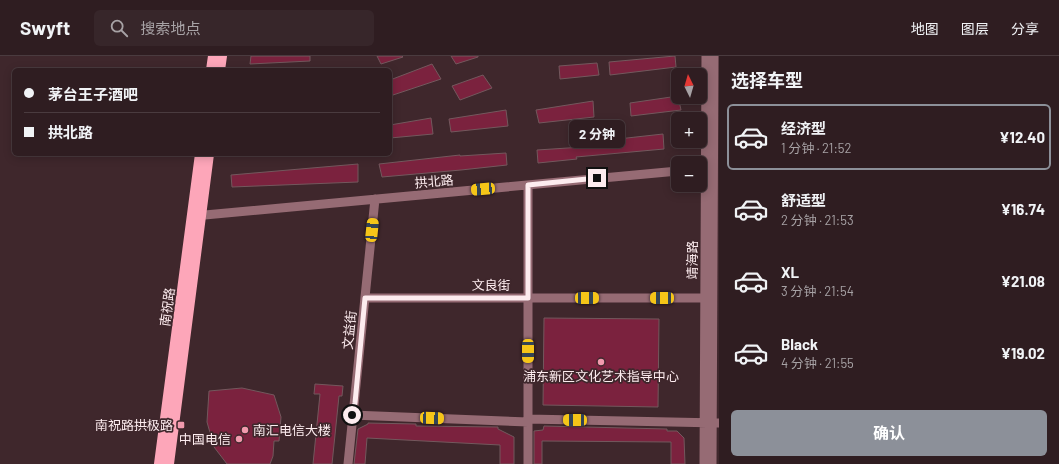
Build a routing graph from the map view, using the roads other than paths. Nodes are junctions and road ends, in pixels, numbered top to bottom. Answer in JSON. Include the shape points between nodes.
{"nodes":[{"id":1,"x":213,"y":56,"type":"edge"},
{"id":2,"x":222,"y":56,"type":"edge"},
{"id":3,"x":706,"y":56,"type":"edge"},
{"id":4,"x":714,"y":56,"type":"edge"},
{"id":5,"x":211,"y":68,"type":"edge"},
{"id":6,"x":220,"y":68,"type":"edge"},
{"id":7,"x":200,"y":156,"type":"edge"},
{"id":8,"x":209,"y":156,"type":"edge"},
{"id":9,"x":710,"y":168,"type":"edge"},
{"id":10,"x":671,"y":172,"type":"edge"},
{"id":11,"x":528,"y":185,"type":"junction"},
{"id":12,"x":375,"y":199,"type":"junction"},
{"id":13,"x":197,"y":216,"type":"junction"},
{"id":14,"x":365,"y":298,"type":"junction"},
{"id":15,"x":528,"y":298,"type":"junction"},
{"id":16,"x":709,"y":298,"type":"junction"},
{"id":17,"x":352,"y":415,"type":"junction"},
{"id":18,"x":528,"y":420,"type":"junction"},
{"id":19,"x":712,"y":423,"type":"edge"},
{"id":20,"x":159,"y":464,"type":"edge"},
{"id":21,"x":169,"y":464,"type":"edge"},
{"id":22,"x":348,"y":464,"type":"edge"},
{"id":23,"x":528,"y":464,"type":"edge"},
{"id":24,"x":704,"y":464,"type":"edge"},
{"id":25,"x":712,"y":464,"type":"edge"}],
"edges":[{"from":1,"to":5,"type":"main road"},
{"from":2,"to":6,"type":"main road"},
{"from":3,"to":9,"type":"street","name":"靖海路"},
{"from":4,"to":9,"type":"street","name":"靖海路"},
{"from":7,"to":13,"type":"main road","name":"南祝路"},
{"from":8,"to":13,"type":"main road","name":"南祝路"},
{"from":9,"to":16,"type":"street","name":"靖海路"},
{"from":10,"to":11,"type":"street","name":"拱北路"},
{"from":11,"to":12,"type":"street","name":"拱北路"},
{"from":11,"to":15,"type":"street"},
{"from":12,"to":13,"type":"street","name":"拱北路"},
{"from":12,"to":14,"type":"street","name":"文益街"},
{"from":13,"to":20,"type":"main road","name":"南祝路"},
{"from":13,"to":21,"type":"main road","name":"南祝路"},
{"from":14,"to":15,"type":"street","name":"文良街"},
{"from":14,"to":17,"type":"street","name":"文益街"},
{"from":15,"to":16,"type":"street","name":"文良街"},
{"from":15,"to":18,"type":"street"},
{"from":16,"to":19,"type":"street","name":"靖海路"},
{"from":17,"to":18,"type":"street"},
{"from":17,"to":22,"type":"street","name":"文益街"},
{"from":18,"to":19,"type":"street"},
{"from":18,"to":23,"type":"street"},
{"from":19,"to":24,"type":"street","name":"靖海路"},
{"from":19,"to":25,"type":"street","name":"靖海路"}]}
